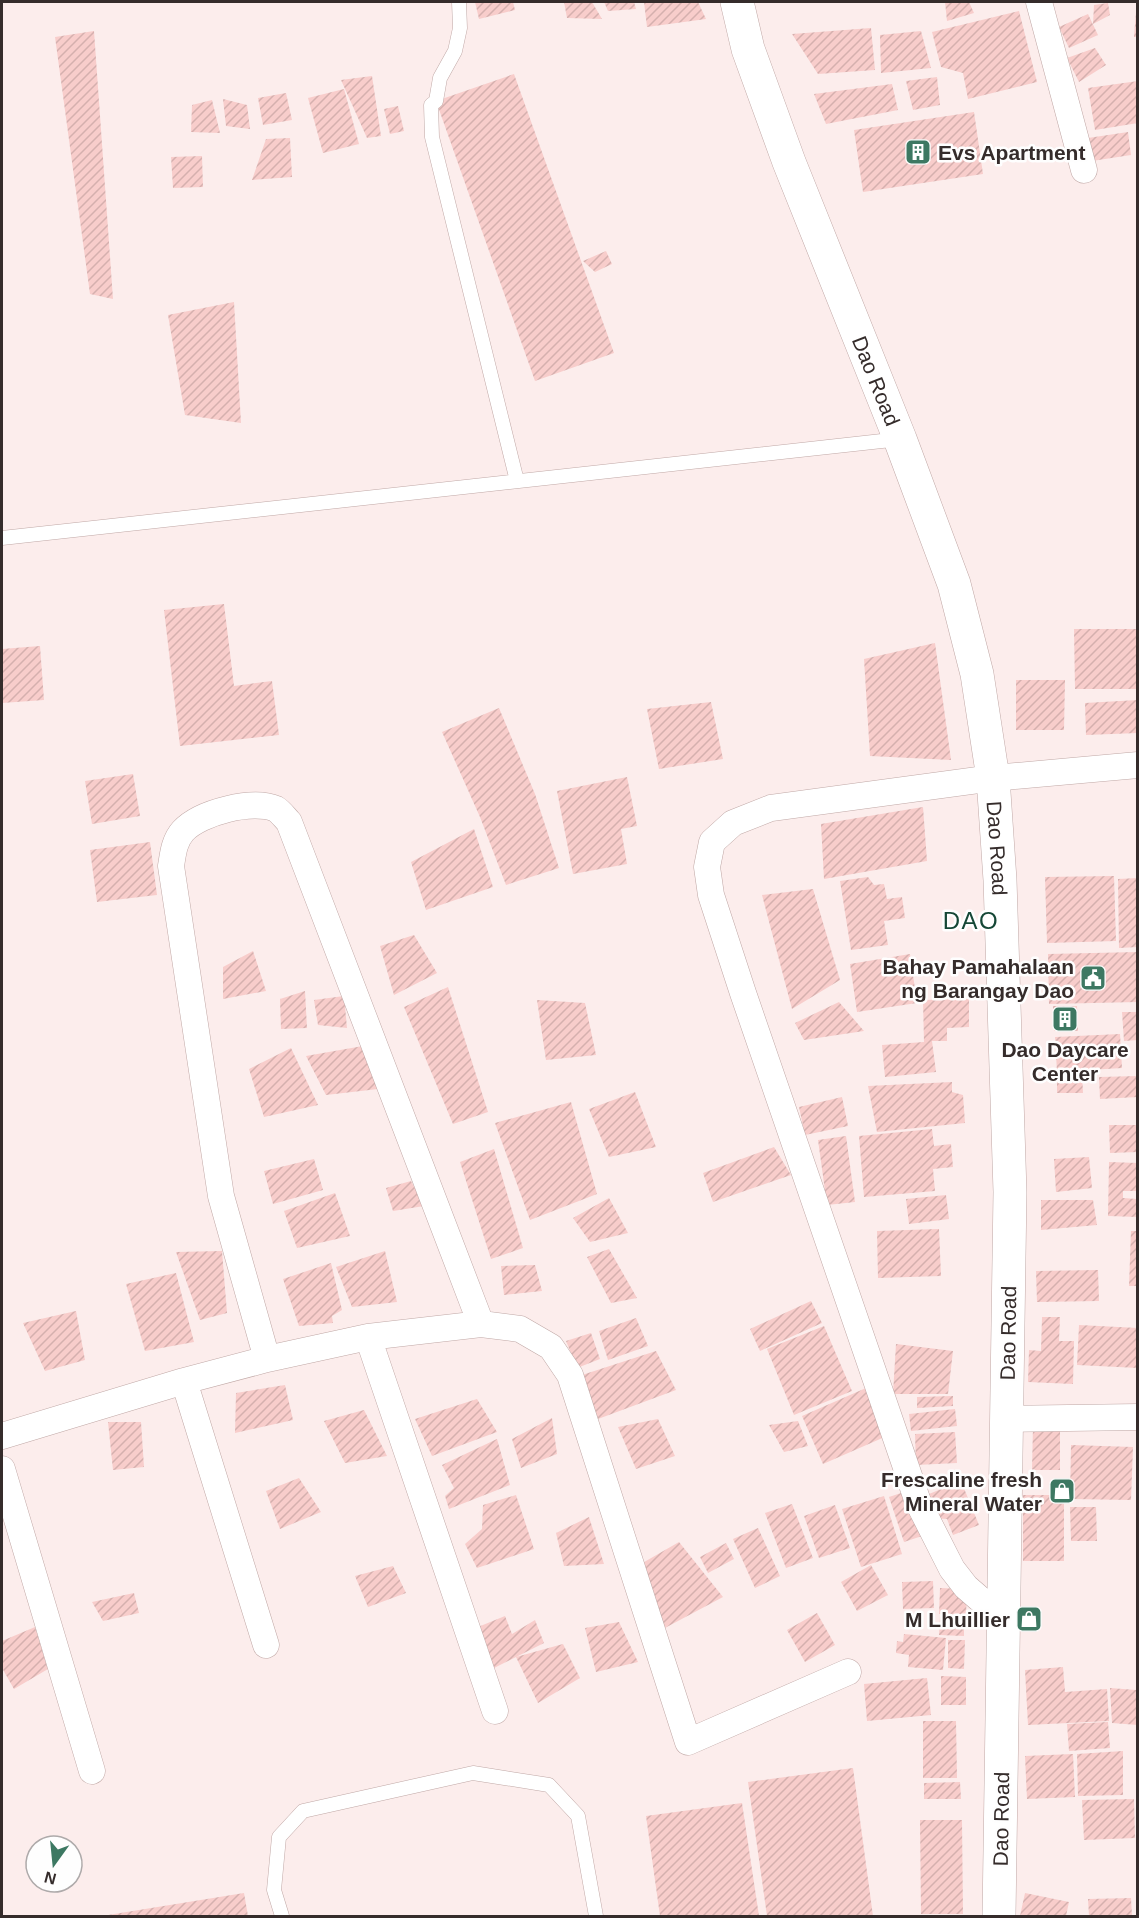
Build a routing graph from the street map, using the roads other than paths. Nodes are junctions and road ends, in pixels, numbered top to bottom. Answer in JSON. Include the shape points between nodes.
{"nodes":[{"id":1,"x":459,"y":2,"type":"edge"},
{"id":2,"x":736,"y":2,"type":"edge"},
{"id":3,"x":1039,"y":2,"type":"edge"},
{"id":4,"x":1084,"y":170,"type":"dead end"},
{"id":5,"x":900,"y":439,"type":"junction"},
{"id":6,"x":517,"y":481,"type":"junction"},
{"id":7,"x":2,"y":538,"type":"edge"},
{"id":8,"x":1137,"y":765,"type":"edge"},
{"id":9,"x":993,"y":778,"type":"junction"},
{"id":10,"x":481,"y":1324,"type":"junction"},
{"id":11,"x":368,"y":1337,"type":"junction"},
{"id":12,"x":267,"y":1359,"type":"junction"},
{"id":13,"x":184,"y":1381,"type":"junction"},
{"id":14,"x":1137,"y":1418,"type":"edge"},
{"id":15,"x":1007,"y":1419,"type":"junction"},
{"id":16,"x":2,"y":1436,"type":"edge"},
{"id":17,"x":2,"y":1469,"type":"edge"},
{"id":18,"x":1004,"y":1620,"type":"junction"},
{"id":19,"x":266,"y":1645,"type":"dead end"},
{"id":20,"x":848,"y":1672,"type":"dead end"},
{"id":21,"x":495,"y":1711,"type":"dead end"},
{"id":22,"x":92,"y":1771,"type":"dead end"},
{"id":23,"x":282,"y":1917,"type":"edge"},
{"id":24,"x":596,"y":1917,"type":"edge"},
{"id":25,"x":999,"y":1917,"type":"edge"}],
"edges":[{"from":1,"to":6,"type":"lane","via":[[460,28],[455,51],[431,105],[432,137]]},
{"from":2,"to":5,"type":"street","name":"Dao Road","via":[[747,49],[789,162]]},
{"from":3,"to":4,"type":"street"},
{"from":5,"to":6,"type":"lane"},
{"from":5,"to":9,"type":"street","name":"Dao Road","via":[[954,584],[977,674]]},
{"from":6,"to":7,"type":"lane"},
{"from":8,"to":9,"type":"street"},
{"from":9,"to":15,"type":"street","name":"Dao Road","via":[[1010,1192]]},
{"from":9,"to":18,"type":"street","via":[[771,808],[733,824],[712,842],[707,867],[711,895],[743,993],[918,1502],[952,1569],[966,1587]]},
{"from":10,"to":11,"type":"street"},
{"from":10,"to":12,"type":"street","via":[[289,822],[278,810],[259,805],[216,812],[183,831],[175,845],[171,866],[221,1196]]},
{"from":10,"to":20,"type":"street","via":[[520,1329],[551,1347],[570,1375],[688,1742]]},
{"from":11,"to":12,"type":"street"},
{"from":11,"to":21,"type":"street"},
{"from":12,"to":13,"type":"street"},
{"from":13,"to":16,"type":"street"},
{"from":13,"to":19,"type":"street"},
{"from":14,"to":15,"type":"street"},
{"from":15,"to":18,"type":"street","name":"Dao Road"},
{"from":17,"to":22,"type":"street"},
{"from":18,"to":25,"type":"street","name":"Dao Road"},
{"from":23,"to":24,"type":"lane","via":[[274,1890],[279,1838],[303,1811],[473,1773],[549,1785],[578,1816]]}]}
